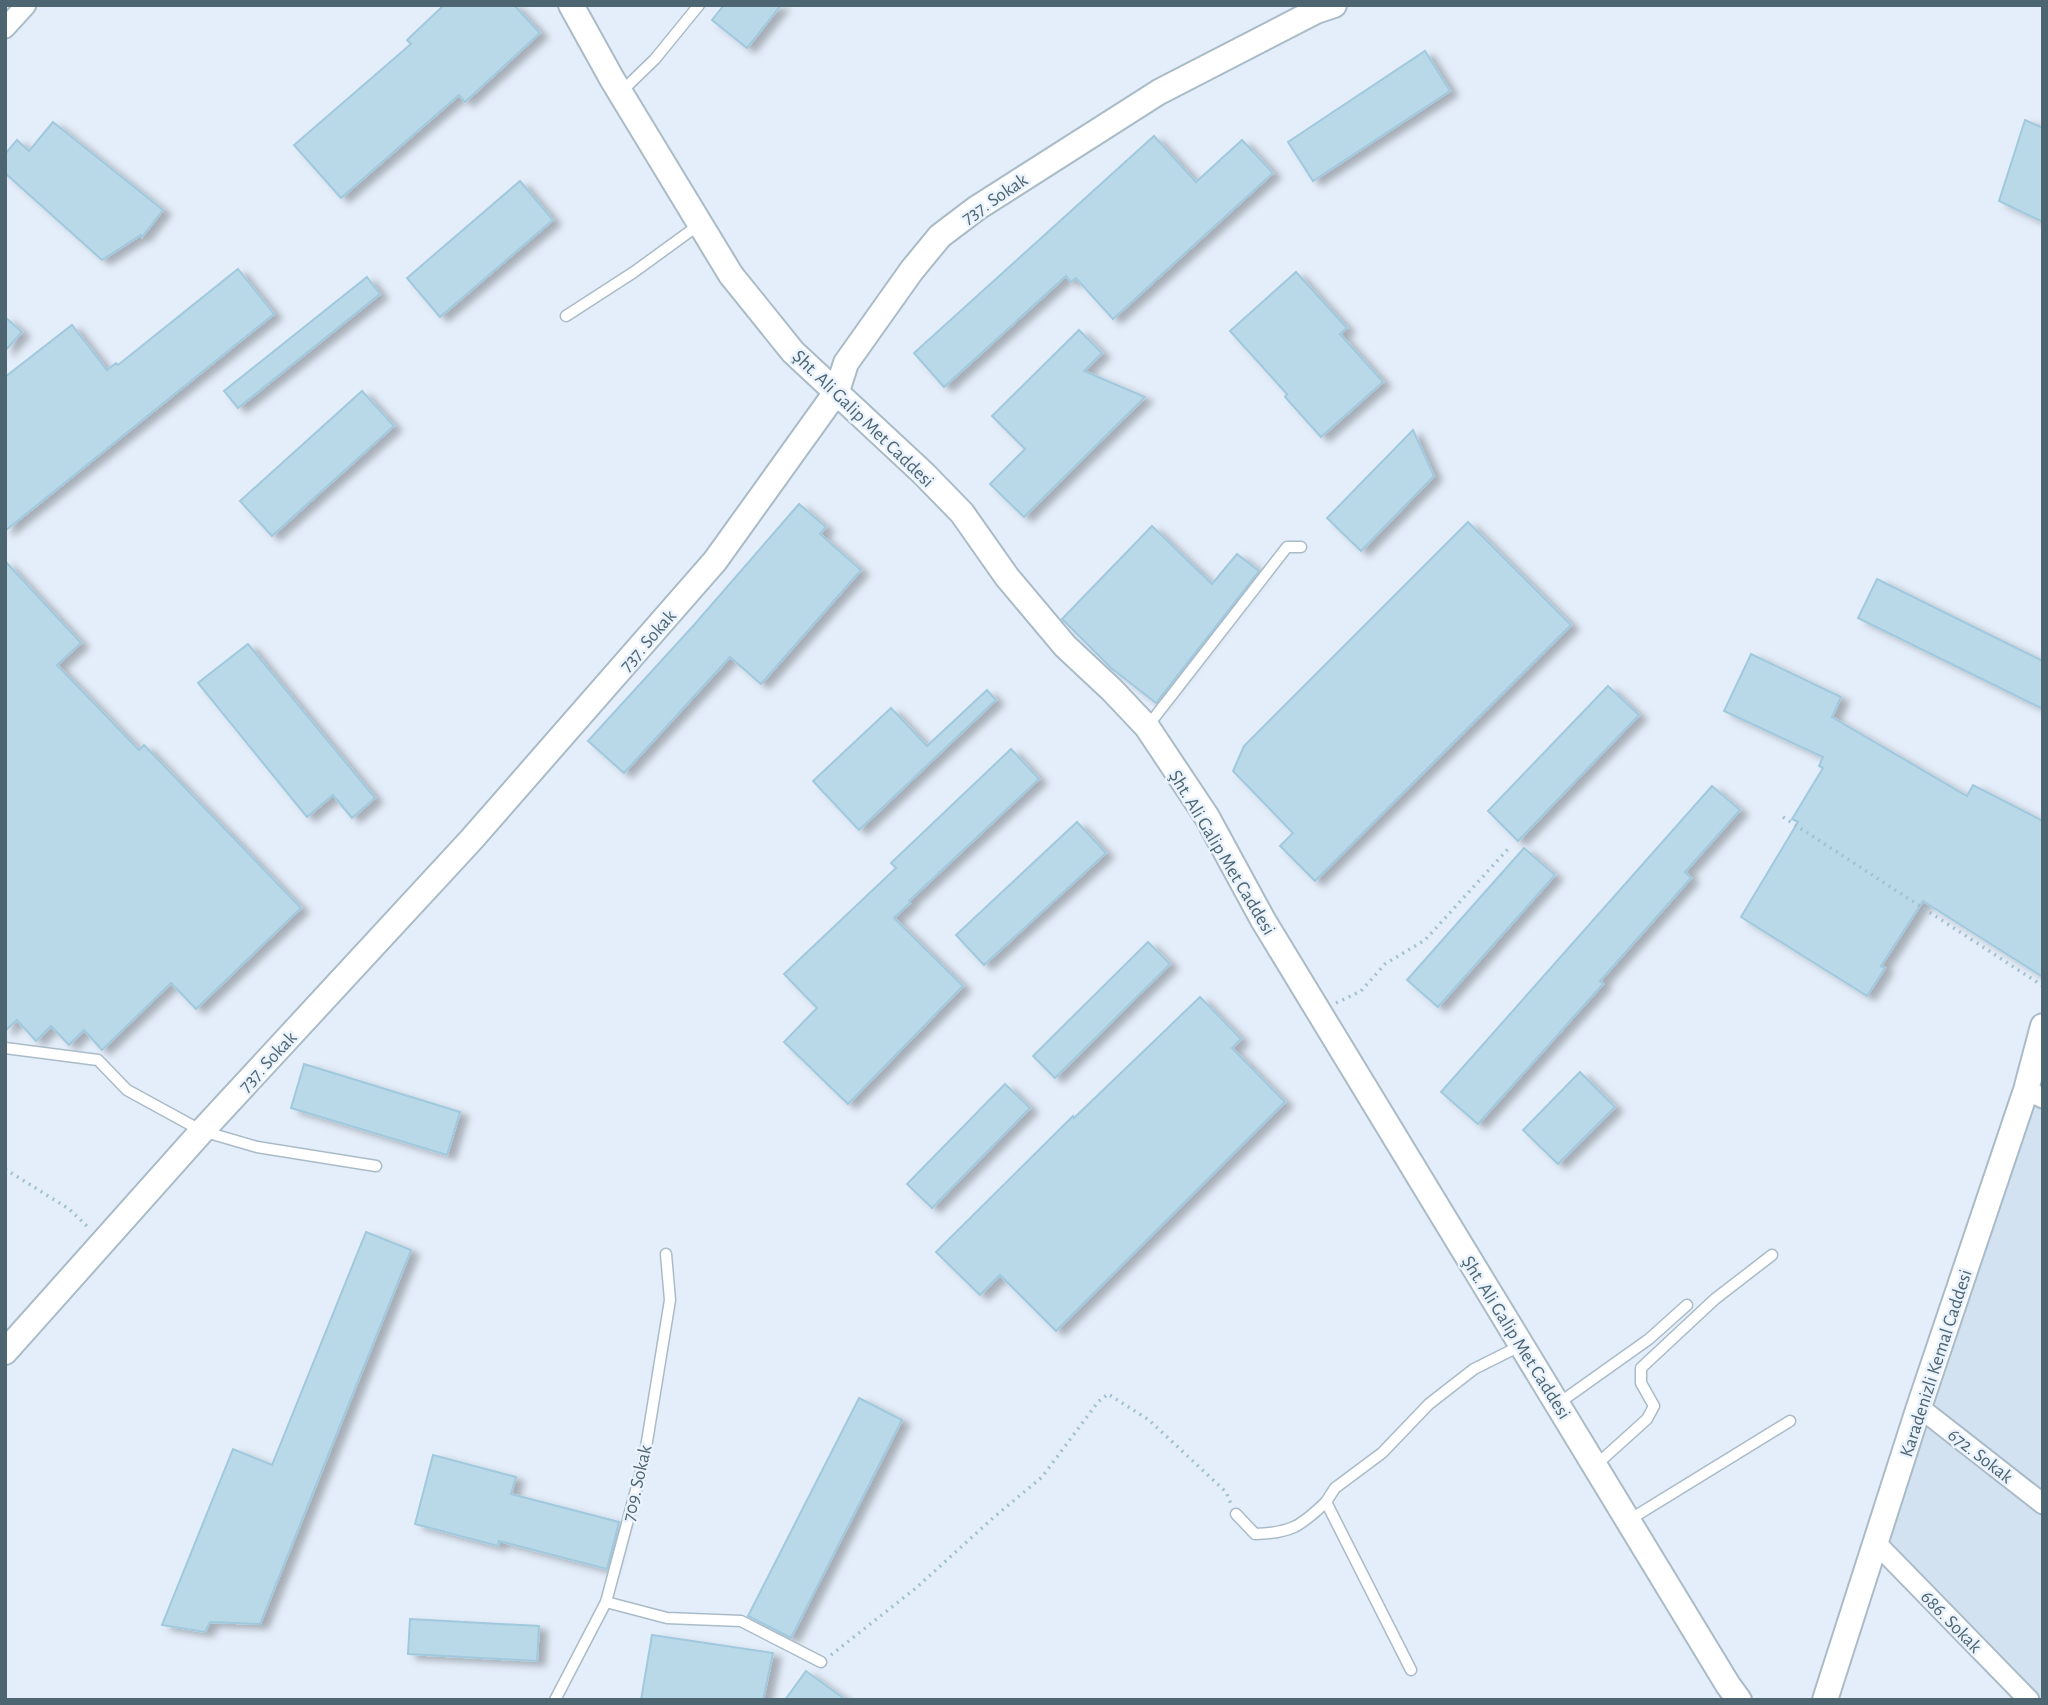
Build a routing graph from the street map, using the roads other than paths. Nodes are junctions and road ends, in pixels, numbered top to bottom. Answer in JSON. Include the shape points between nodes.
{"nodes":[{"id":1,"x":26,"y":5,"type":"edge"},
{"id":2,"x":572,"y":5,"type":"edge"},
{"id":3,"x":699,"y":5,"type":"edge"},
{"id":4,"x":1334,"y":5,"type":"edge"},
{"id":5,"x":5,"y":28,"type":"edge"},
{"id":6,"x":620,"y":93,"type":"junction"},
{"id":7,"x":701,"y":224,"type":"junction"},
{"id":8,"x":566,"y":316,"type":"dead end"},
{"id":9,"x":836,"y":391,"type":"junction"},
{"id":10,"x":1301,"y":547,"type":"dead end"},
{"id":11,"x":1147,"y":727,"type":"junction"},
{"id":12,"x":2043,"y":1026,"type":"edge"},
{"id":13,"x":5,"y":1048,"type":"edge"},
{"id":14,"x":2035,"y":1094,"type":"edge"},
{"id":15,"x":202,"y":1131,"type":"junction"},
{"id":16,"x":376,"y":1166,"type":"dead end"},
{"id":17,"x":666,"y":1254,"type":"dead end"},
{"id":18,"x":1772,"y":1255,"type":"dead end"},
{"id":19,"x":1687,"y":1305,"type":"dead end"},
{"id":20,"x":1522,"y":1345,"type":"junction"},
{"id":21,"x":5,"y":1352,"type":"edge"},
{"id":22,"x":1558,"y":1404,"type":"junction"},
{"id":23,"x":1919,"y":1407,"type":"junction"},
{"id":24,"x":1790,"y":1421,"type":"dead end"},
{"id":25,"x":1596,"y":1465,"type":"junction"},
{"id":26,"x":1326,"y":1502,"type":"junction"},
{"id":27,"x":2043,"y":1504,"type":"edge"},
{"id":28,"x":1236,"y":1514,"type":"road end"},
{"id":29,"x":1629,"y":1520,"type":"junction"},
{"id":30,"x":1876,"y":1543,"type":"junction"},
{"id":31,"x":606,"y":1602,"type":"junction"},
{"id":32,"x":821,"y":1662,"type":"road end"},
{"id":33,"x":1411,"y":1670,"type":"dead end"},
{"id":34,"x":555,"y":1700,"type":"edge"},
{"id":35,"x":1739,"y":1700,"type":"edge"},
{"id":36,"x":1825,"y":1700,"type":"edge"},
{"id":37,"x":2029,"y":1700,"type":"edge"}],
"edges":[{"from":1,"to":5,"type":"street"},
{"from":2,"to":6,"type":"street","name":"Şht. Ali Galip Met Caddesi"},
{"from":3,"to":6,"type":"lane","via":[[655,60]]},
{"from":4,"to":9,"type":"street","name":"737. Sokak","via":[[1159,92],[940,236],[846,363]]},
{"from":6,"to":7,"type":"street","name":"Şht. Ali Galip Met Caddesi"},
{"from":7,"to":8,"type":"lane"},
{"from":7,"to":9,"type":"street","name":"Şht. Ali Galip Met Caddesi","via":[[731,275],[793,352]]},
{"from":9,"to":11,"type":"street","name":"Şht. Ali Galip Met Caddesi","via":[[962,513],[1007,577],[1065,646]]},
{"from":9,"to":15,"type":"street","name":"737. Sokak","via":[[715,561],[471,840]]},
{"from":10,"to":11,"type":"lane","via":[[1287,547]]},
{"from":11,"to":20,"type":"street","name":"Şht. Ali Galip Met Caddesi","via":[[1207,817],[1263,920]]},
{"from":12,"to":14,"type":"street","name":"Karadenizli Kemal Caddesi"},
{"from":13,"to":15,"type":"lane","via":[[98,1060],[127,1090]]},
{"from":14,"to":23,"type":"street","name":"Karadenizli Kemal Caddesi"},
{"from":15,"to":16,"type":"lane","via":[[257,1146]]},
{"from":15,"to":21,"type":"street","name":"737. Sokak"},
{"from":17,"to":31,"type":"lane","name":"709. Sokak","via":[[670,1300],[644,1460]]},
{"from":18,"to":25,"type":"lane","via":[[1715,1299],[1642,1368],[1642,1384],[1654,1405],[1647,1419]]},
{"from":19,"to":22,"type":"lane","via":[[1649,1339]]},
{"from":20,"to":22,"type":"street","name":"Şht. Ali Galip Met Caddesi"},
{"from":20,"to":26,"type":"lane","via":[[1474,1368],[1429,1404],[1382,1453],[1335,1488]]},
{"from":22,"to":25,"type":"street","name":"Şht. Ali Galip Met Caddesi"},
{"from":23,"to":27,"type":"street","name":"672. Sokak"},
{"from":23,"to":30,"type":"street","name":"Karadenizli Kemal Caddesi"},
{"from":24,"to":29,"type":"lane"},
{"from":25,"to":29,"type":"street","name":"Şht. Ali Galip Met Caddesi"},
{"from":26,"to":28,"type":"lane","via":[[1302,1524],[1275,1533],[1255,1534]]},
{"from":26,"to":33,"type":"lane"},
{"from":29,"to":35,"type":"street","name":"Şht. Ali Galip Met Caddesi"},
{"from":30,"to":36,"type":"street","name":"Karadenizli Kemal Caddesi"},
{"from":30,"to":37,"type":"street","name":"686. Sokak"},
{"from":31,"to":32,"type":"lane","via":[[667,1618],[741,1621]]},
{"from":31,"to":34,"type":"lane","name":"709. Sokak"}]}
